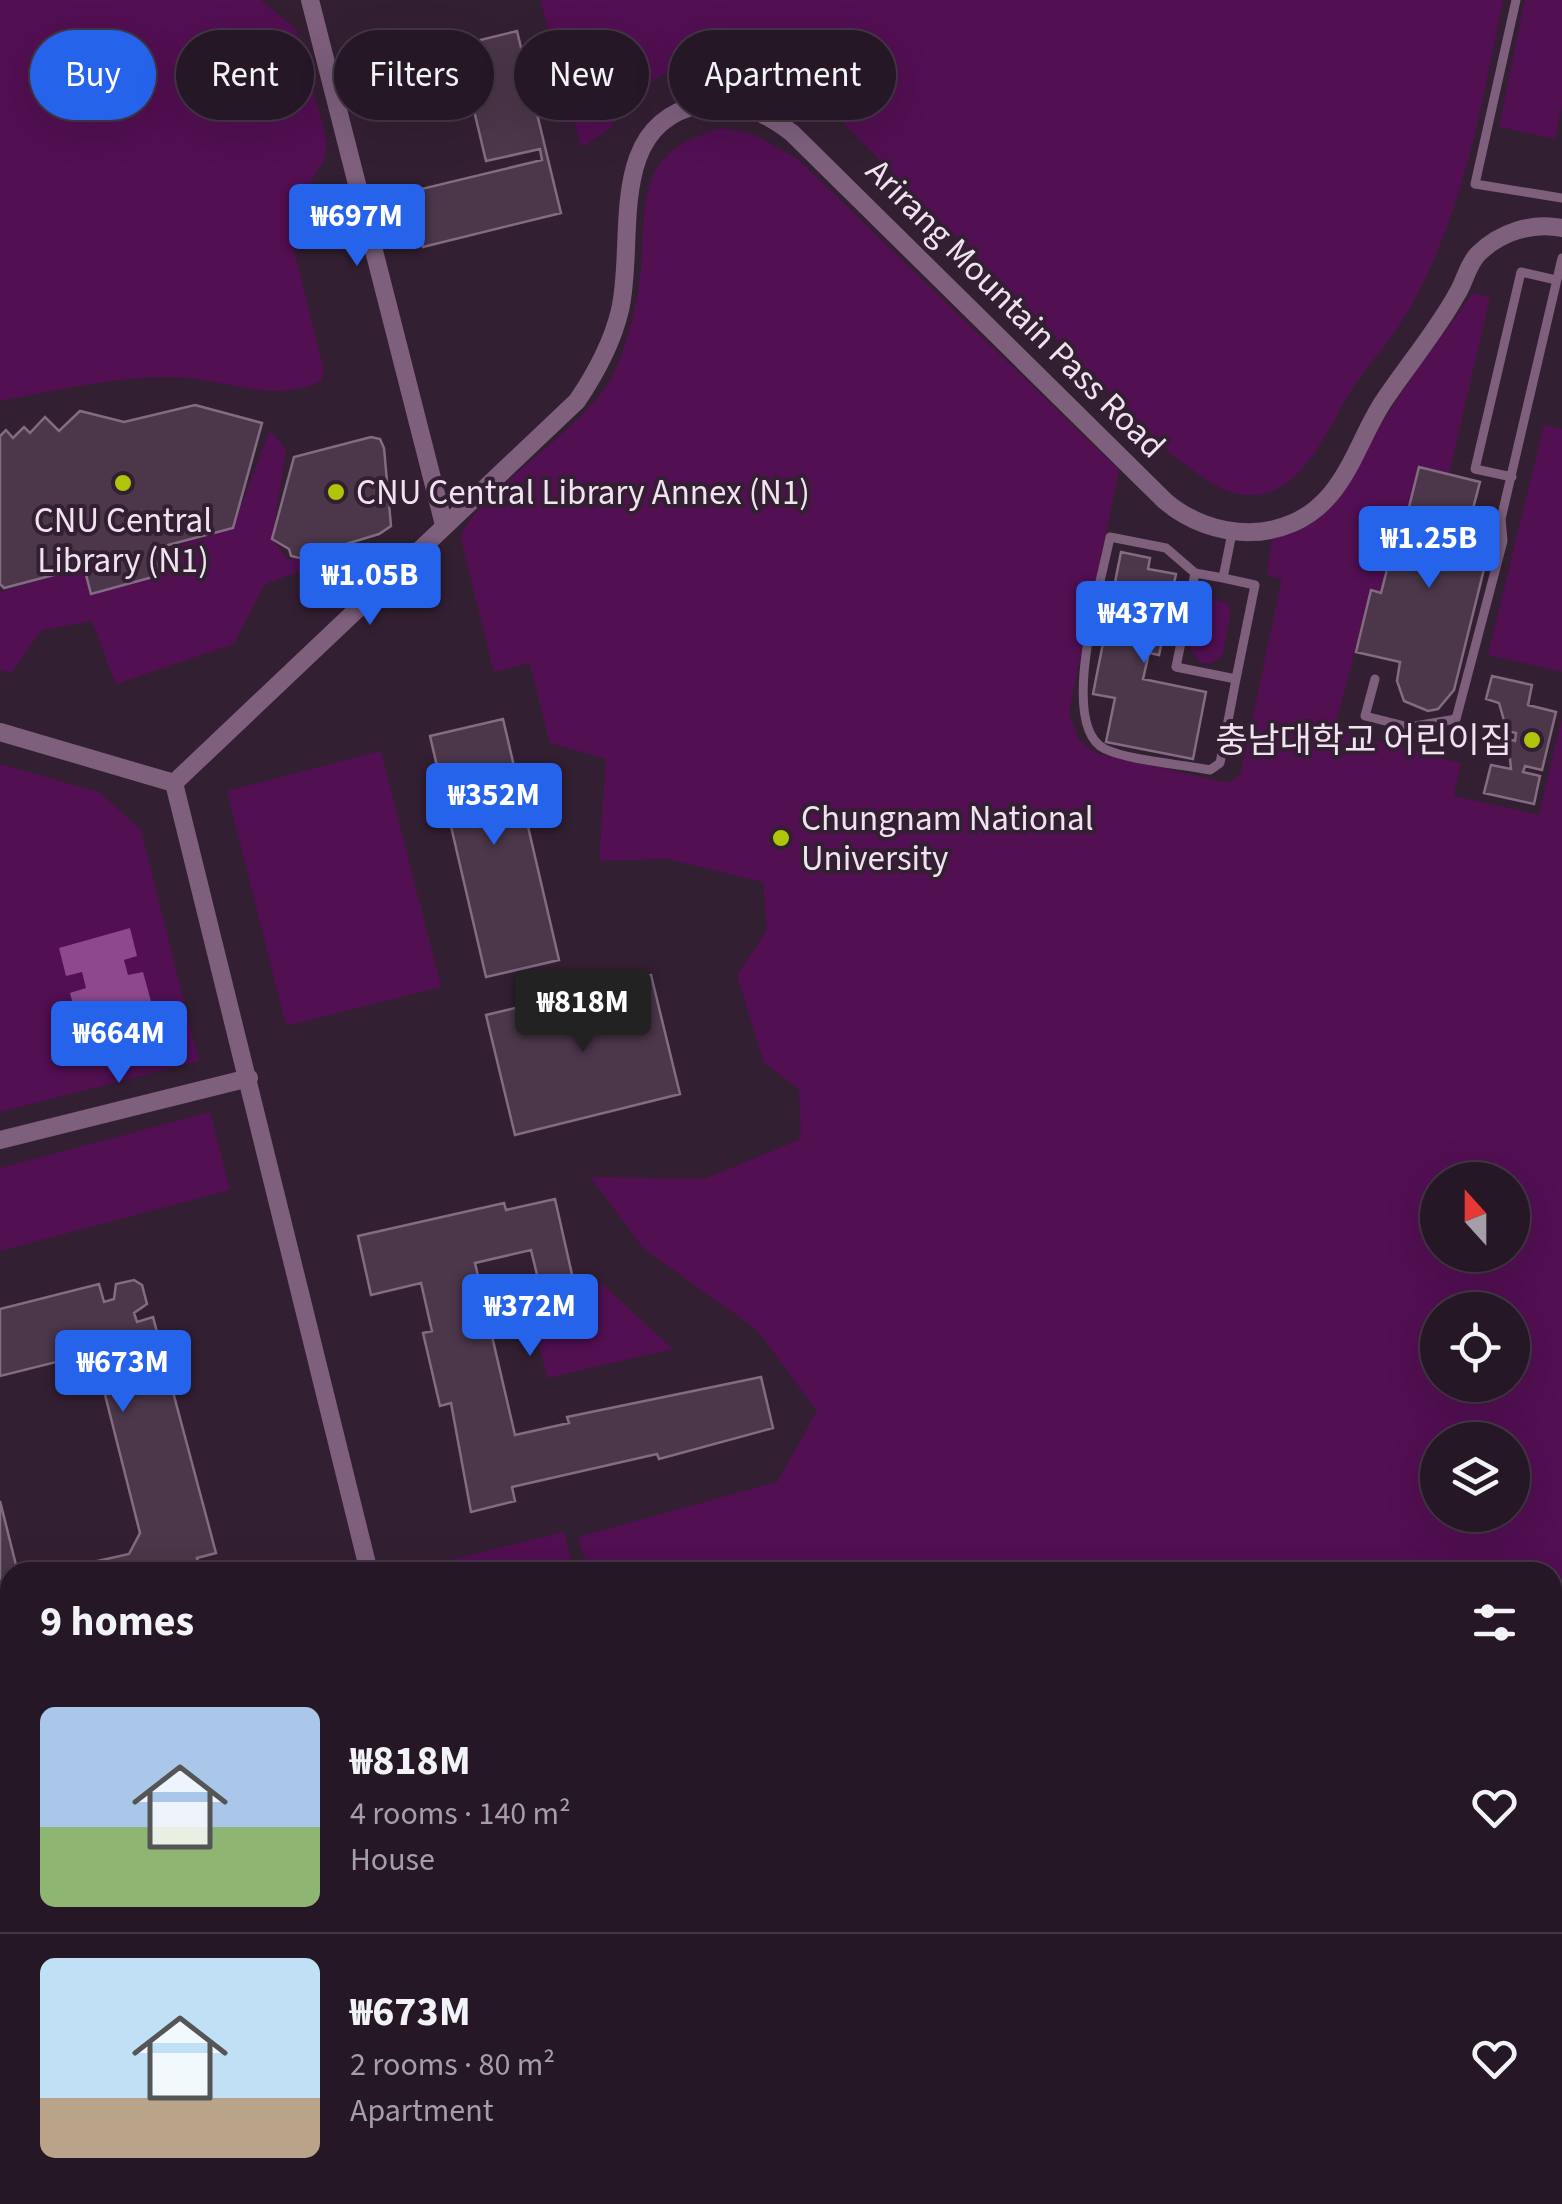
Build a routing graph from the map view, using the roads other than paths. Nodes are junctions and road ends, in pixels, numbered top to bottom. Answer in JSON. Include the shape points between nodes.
{"nodes":[{"id":1,"x":310,"y":0,"type":"edge"},
{"id":2,"x":1516,"y":0,"type":"edge"},
{"id":3,"x":1562,"y":198,"type":"edge"},
{"id":4,"x":1562,"y":228,"type":"edge"},
{"id":5,"x":1562,"y":258,"type":"edge"},
{"id":6,"x":1556,"y":280,"type":"junction"},
{"id":7,"x":1512,"y":478,"type":"junction"},
{"id":8,"x":444,"y":526,"type":"junction"},
{"id":9,"x":1232,"y":532,"type":"junction"},
{"id":10,"x":1195,"y":573,"type":"junction"},
{"id":11,"x":1222,"y":578,"type":"junction"},
{"id":12,"x":1236,"y":679,"type":"junction"},
{"id":13,"x":1375,"y":679,"type":"dead end"},
{"id":14,"x":0,"y":732,"type":"edge"},
{"id":15,"x":174,"y":783,"type":"junction"},
{"id":16,"x":249,"y":1078,"type":"junction"},
{"id":17,"x":0,"y":1140,"type":"edge"},
{"id":18,"x":367,"y":1562,"type":"edge"}],
"edges":[{"from":1,"to":8,"type":"street"},
{"from":2,"to":3,"type":"lane","via":[[1475,184]]},
{"from":4,"to":9,"type":"street","name":"Arirang Mountain Pass Road","via":[[1516,230],[1472,261],[1330,495],[1290,524]]},
{"from":5,"to":6,"type":"lane"},
{"from":6,"to":7,"type":"lane"},
{"from":6,"to":7,"type":"lane","via":[[1521,272],[1479,451],[1475,469]]},
{"from":7,"to":13,"type":"lane","via":[[1501,519],[1504,541],[1456,718],[1410,727],[1365,716]]},
{"from":8,"to":9,"type":"street","name":"Arirang Mountain Pass Road","via":[[577,401],[615,329],[631,180],[646,138],[693,106],[736,104],[779,123],[809,148],[1165,501],[1189,518]]},
{"from":8,"to":15,"type":"street","name":"Arirang Mountain Pass Road"},
{"from":9,"to":11,"type":"lane"},
{"from":10,"to":11,"type":"lane"},
{"from":10,"to":12,"type":"lane","via":[[1176,667]]},
{"from":10,"to":12,"type":"lane","via":[[1166,548],[1110,537],[1080,699],[1090,736],[1104,748],[1210,770],[1220,763]]},
{"from":11,"to":12,"type":"lane","via":[[1254,585]]},
{"from":14,"to":15,"type":"street"},
{"from":15,"to":16,"type":"street"},
{"from":16,"to":17,"type":"street"},
{"from":16,"to":18,"type":"street"}]}
